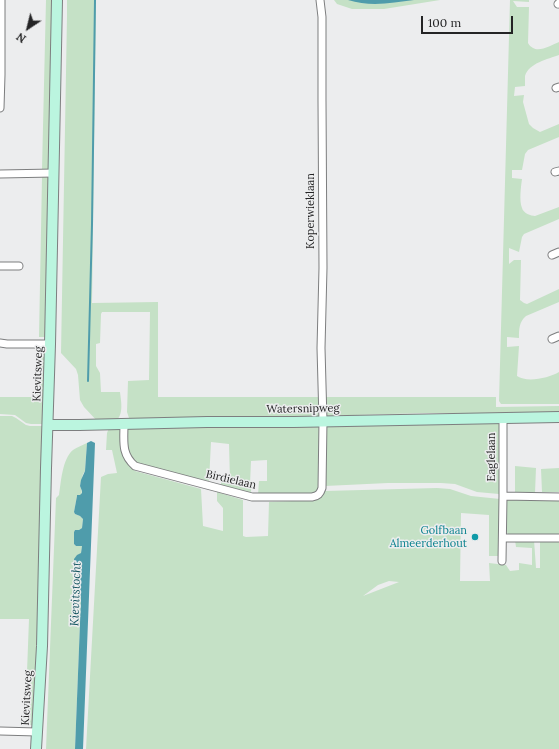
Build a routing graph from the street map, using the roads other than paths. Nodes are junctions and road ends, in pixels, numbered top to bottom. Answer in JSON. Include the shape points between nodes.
{"nodes":[{"id":1,"x":1,"y":0,"type":"edge"},
{"id":2,"x":57,"y":0,"type":"edge"},
{"id":3,"x":320,"y":0,"type":"edge"},
{"id":4,"x":0,"y":108,"type":"edge"},
{"id":5,"x":54,"y":173,"type":"junction"},
{"id":6,"x":0,"y":174,"type":"edge"},
{"id":7,"x":559,"y":252,"type":"edge"},
{"id":8,"x":552,"y":255,"type":"dead end"},
{"id":9,"x":0,"y":266,"type":"edge"},
{"id":10,"x":19,"y":266,"type":"dead end"},
{"id":11,"x":559,"y":336,"type":"edge"},
{"id":12,"x":552,"y":339,"type":"dead end"},
{"id":13,"x":0,"y":343,"type":"edge"},
{"id":14,"x":50,"y":344,"type":"junction"},
{"id":15,"x":559,"y":417,"type":"edge"},
{"id":16,"x":503,"y":418,"type":"junction"},
{"id":17,"x":323,"y":421,"type":"junction"},
{"id":18,"x":124,"y":424,"type":"junction"},
{"id":19,"x":48,"y":425,"type":"junction"},
{"id":20,"x":503,"y":496,"type":"junction"},
{"id":21,"x":559,"y":497,"type":"edge"},
{"id":22,"x":503,"y":538,"type":"junction"},
{"id":23,"x":559,"y":538,"type":"edge"},
{"id":24,"x":502,"y":561,"type":"dead end"},
{"id":25,"x":0,"y":731,"type":"edge"},
{"id":26,"x":37,"y":732,"type":"junction"},
{"id":27,"x":36,"y":749,"type":"edge"}],
"edges":[{"from":1,"to":4,"type":"street"},
{"from":2,"to":5,"type":"street","name":"Kievitsweg"},
{"from":3,"to":17,"type":"street","name":"Koperwieklaan"},
{"from":5,"to":6,"type":"street"},
{"from":5,"to":14,"type":"street","name":"Kievitsweg"},
{"from":7,"to":8,"type":"street"},
{"from":9,"to":10,"type":"street"},
{"from":11,"to":12,"type":"street"},
{"from":13,"to":14,"type":"street"},
{"from":14,"to":19,"type":"street","name":"Kievitsweg"},
{"from":15,"to":16,"type":"street","name":"Watersnipweg"},
{"from":16,"to":17,"type":"street","name":"Watersnipweg"},
{"from":16,"to":20,"type":"street","name":"Eaglelaan"},
{"from":17,"to":18,"type":"street","name":"Watersnipweg"},
{"from":17,"to":18,"type":"street","name":"Birdielaan","via":[[320,494],[312,497],[269,498],[252,497],[135,466],[126,456]]},
{"from":18,"to":19,"type":"street","name":"Watersnipweg"},
{"from":19,"to":26,"type":"street","name":"Kievitsweg"},
{"from":20,"to":21,"type":"street","name":"Eaglelaan"},
{"from":20,"to":22,"type":"street","name":"Eaglelaan"},
{"from":22,"to":23,"type":"street"},
{"from":22,"to":24,"type":"street","name":"Eaglelaan"},
{"from":25,"to":26,"type":"street"},
{"from":26,"to":27,"type":"street","name":"Kievitsweg"}]}
